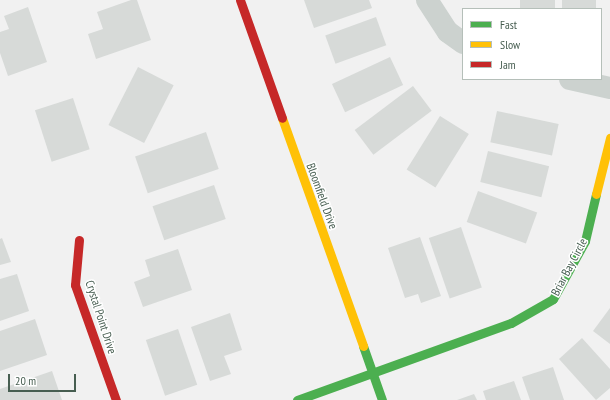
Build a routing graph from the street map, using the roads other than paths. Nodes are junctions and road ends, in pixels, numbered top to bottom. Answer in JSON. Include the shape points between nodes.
{"nodes":[{"id":1,"x":240,"y":0,"type":"edge"},
{"id":2,"x":427,"y":0,"type":"edge"},
{"id":3,"x":462,"y":42,"type":"edge"},
{"id":4,"x":574,"y":80,"type":"edge"},
{"id":5,"x":610,"y":88,"type":"edge"},
{"id":6,"x":610,"y":138,"type":"edge"},
{"id":7,"x":80,"y":240,"type":"dead end"},
{"id":8,"x":373,"y":374,"type":"junction"},
{"id":9,"x":116,"y":400,"type":"edge"},
{"id":10,"x":297,"y":400,"type":"edge"},
{"id":11,"x":382,"y":400,"type":"edge"}],
"edges":[{"from":1,"to":8,"type":"street","name":"Bloomfield Drive"},
{"from":2,"to":3,"type":"street","via":[[448,32]]},
{"from":4,"to":5,"type":"street"},
{"from":6,"to":8,"type":"street","name":"Briar Bay Circle","via":[[585,241],[553,299],[511,324]]},
{"from":7,"to":9,"type":"street","name":"Crystal Point Drive","via":[[75,285]]},
{"from":8,"to":10,"type":"street","name":"Briar Bay Circle"},
{"from":8,"to":11,"type":"street","name":"Bloomfield Drive"}]}
